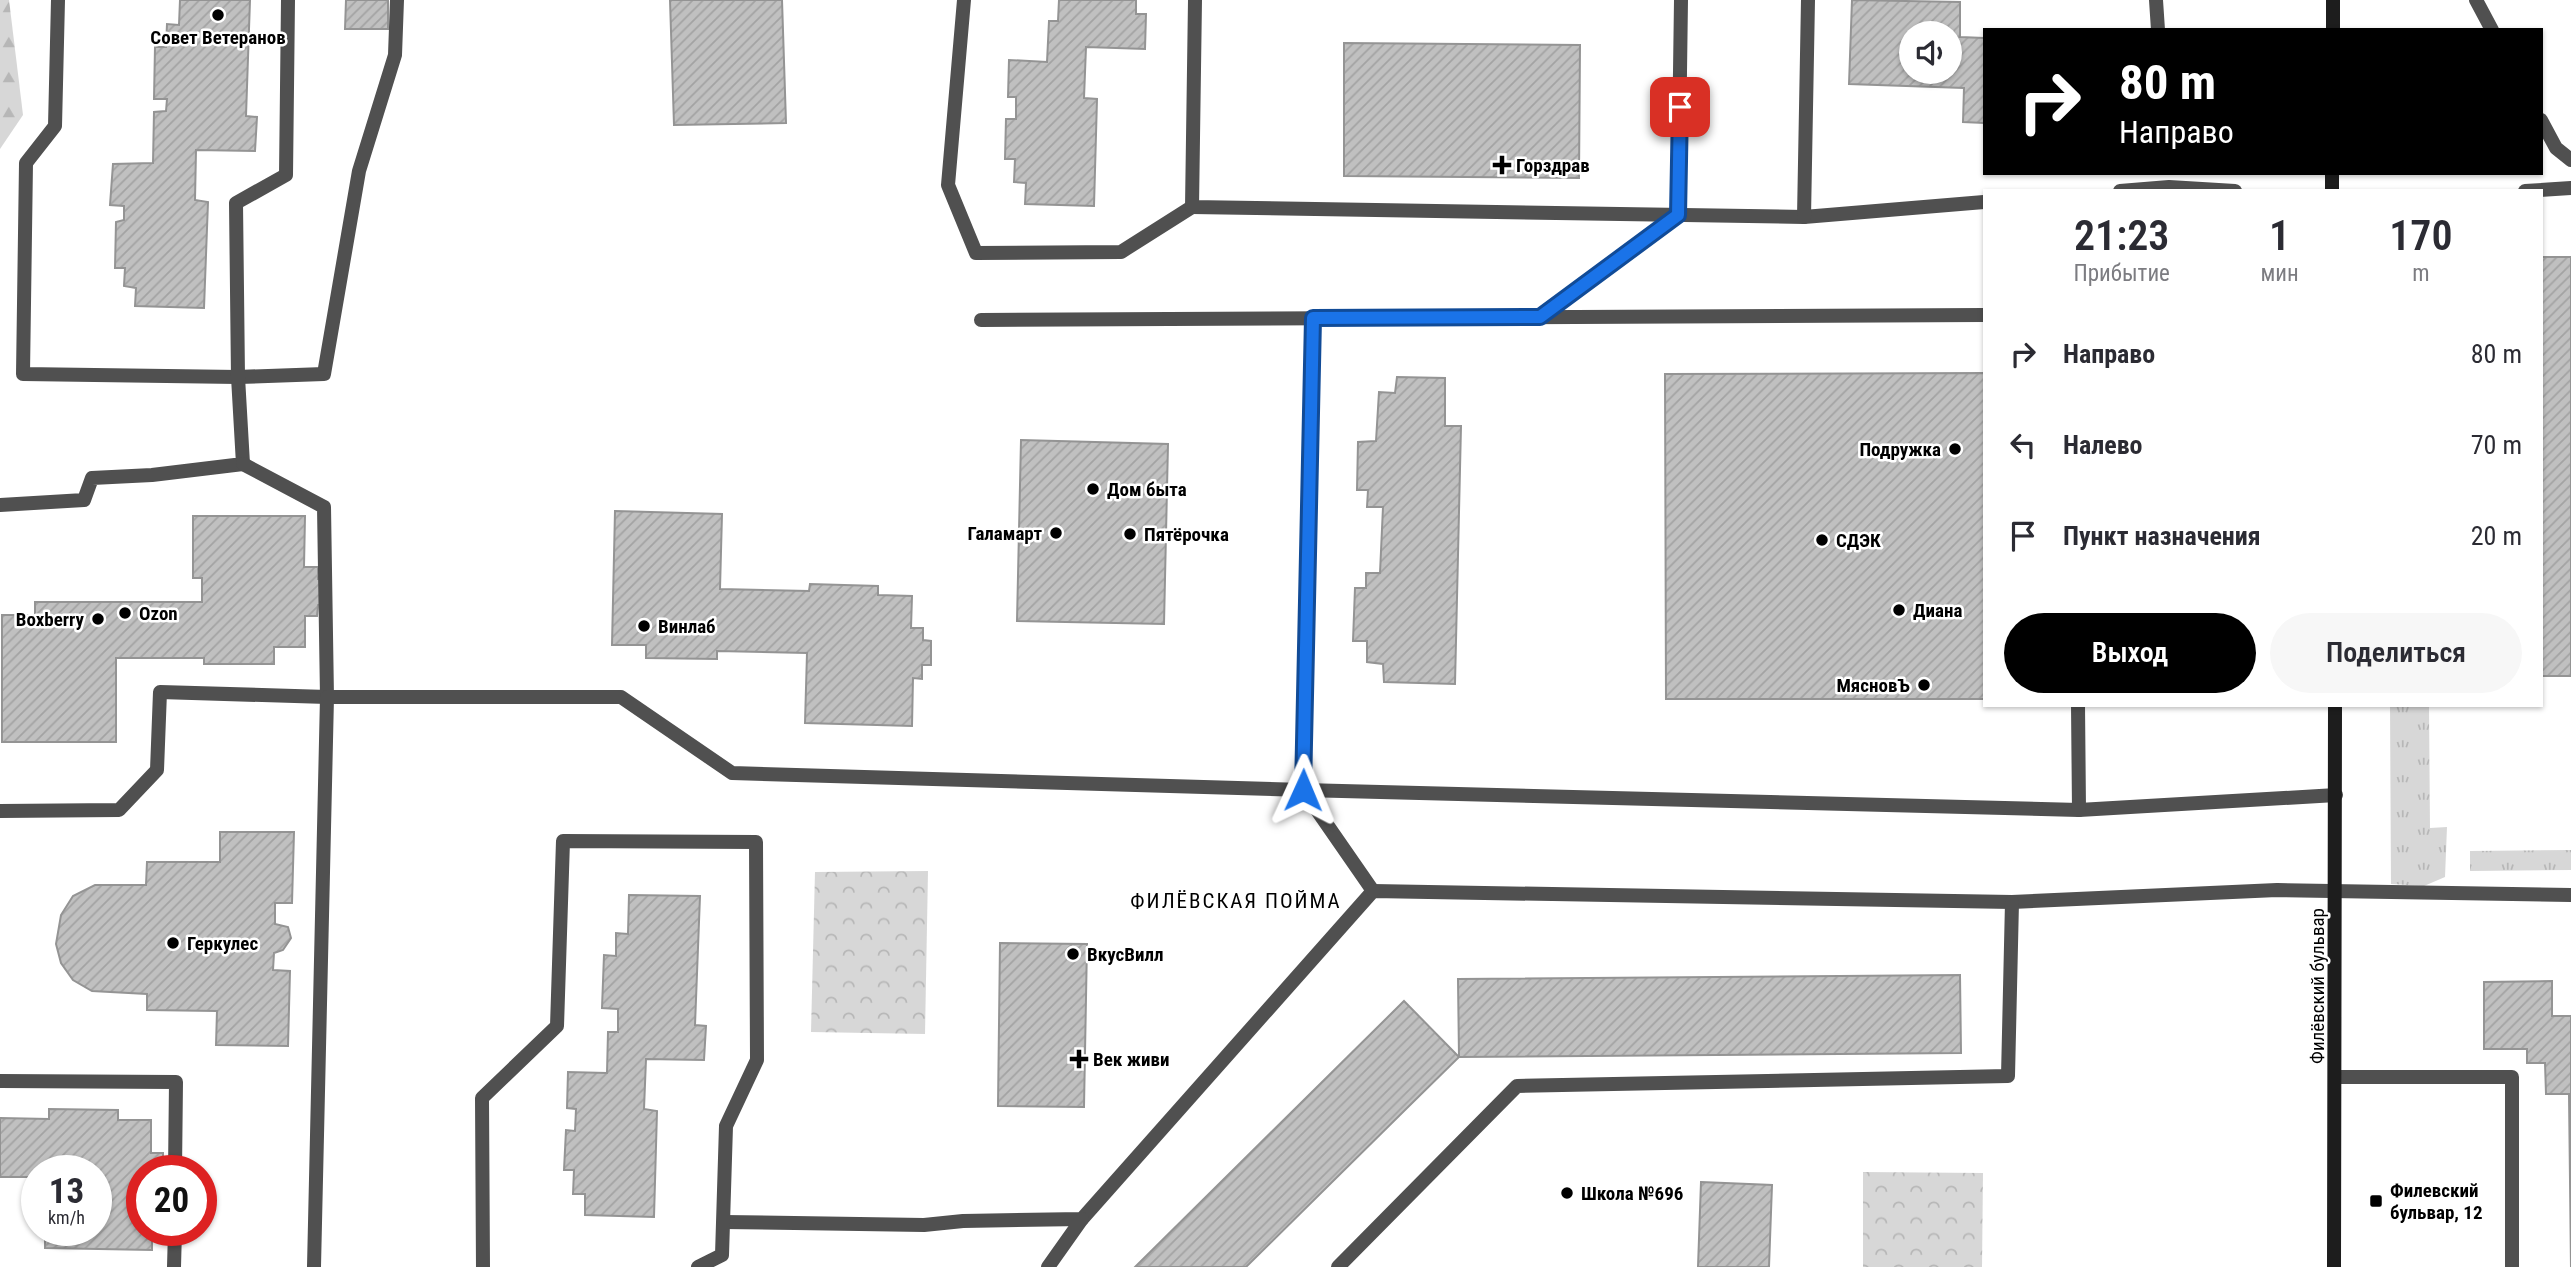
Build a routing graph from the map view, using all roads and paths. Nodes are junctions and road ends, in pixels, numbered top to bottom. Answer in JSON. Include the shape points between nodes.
{"nodes":[{"id":1,"x":58,"y":0,"type":"edge"},
{"id":2,"x":288,"y":0,"type":"edge"},
{"id":3,"x":397,"y":0,"type":"edge"},
{"id":4,"x":964,"y":0,"type":"edge"},
{"id":5,"x":1195,"y":0,"type":"edge"},
{"id":6,"x":1681,"y":0,"type":"edge"},
{"id":7,"x":1808,"y":0,"type":"edge"},
{"id":8,"x":2156,"y":0,"type":"edge"},
{"id":9,"x":2333,"y":0,"type":"edge"},
{"id":10,"x":2476,"y":0,"type":"edge"},
{"id":11,"x":2158,"y":28,"type":"edge"},
{"id":12,"x":2333,"y":28,"type":"edge"},
{"id":13,"x":2491,"y":28,"type":"edge"},
{"id":14,"x":2543,"y":124,"type":"edge"},
{"id":15,"x":2571,"y":160,"type":"edge"},
{"id":16,"x":2169,"y":180,"type":"edge"},
{"id":17,"x":2571,"y":188,"type":"edge"},
{"id":18,"x":2129,"y":189,"type":"edge"},
{"id":19,"x":2223,"y":189,"type":"edge"},
{"id":20,"x":2543,"y":190,"type":"edge"},
{"id":21,"x":1983,"y":202,"type":"edge"},
{"id":22,"x":1192,"y":207,"type":"junction"},
{"id":23,"x":1678,"y":215,"type":"junction"},
{"id":24,"x":1804,"y":217,"type":"junction"},
{"id":25,"x":1983,"y":315,"type":"edge"},
{"id":26,"x":1540,"y":317,"type":"junction"},
{"id":27,"x":1313,"y":318,"type":"junction"},
{"id":28,"x":981,"y":320,"type":"dead end"},
{"id":29,"x":238,"y":377,"type":"junction"},
{"id":30,"x":243,"y":464,"type":"junction"},
{"id":31,"x":0,"y":505,"type":"edge"},
{"id":32,"x":327,"y":697,"type":"junction"},
{"id":33,"x":2078,"y":707,"type":"edge"},
{"id":34,"x":2335,"y":707,"type":"edge"},
{"id":35,"x":1303,"y":790,"type":"junction"},
{"id":36,"x":2336,"y":795,"type":"junction"},
{"id":37,"x":2079,"y":810,"type":"junction"},
{"id":38,"x":0,"y":811,"type":"edge"},
{"id":39,"x":2337,"y":889,"type":"junction"},
{"id":40,"x":1373,"y":891,"type":"junction"},
{"id":41,"x":2571,"y":895,"type":"edge"},
{"id":42,"x":2012,"y":902,"type":"junction"},
{"id":43,"x":2335,"y":1077,"type":"junction"},
{"id":44,"x":0,"y":1081,"type":"edge"},
{"id":45,"x":175,"y":1155,"type":"edge"},
{"id":46,"x":1082,"y":1219,"type":"junction"},
{"id":47,"x":724,"y":1222,"type":"junction"},
{"id":48,"x":175,"y":1246,"type":"edge"},
{"id":49,"x":174,"y":1267,"type":"edge"},
{"id":50,"x":314,"y":1267,"type":"edge"},
{"id":51,"x":483,"y":1267,"type":"edge"},
{"id":52,"x":698,"y":1267,"type":"edge"},
{"id":53,"x":1048,"y":1267,"type":"edge"},
{"id":54,"x":1338,"y":1267,"type":"edge"},
{"id":55,"x":2334,"y":1267,"type":"edge"},
{"id":56,"x":2512,"y":1267,"type":"edge"}],
"edges":[{"from":1,"to":29,"type":"lane","via":[[55,126],[26,163],[23,374]]},
{"from":2,"to":29,"type":"lane","via":[[286,175],[236,203]]},
{"from":3,"to":29,"type":"lane","via":[[395,55],[359,172],[324,374]]},
{"from":4,"to":22,"type":"lane","via":[[948,185],[976,253],[1121,252]]},
{"from":5,"to":22,"type":"lane"},
{"from":6,"to":23,"type":"lane"},
{"from":7,"to":24,"type":"lane"},
{"from":8,"to":11,"type":"lane"},
{"from":9,"to":12,"type":"street"},
{"from":10,"to":13,"type":"lane"},
{"from":14,"to":15,"type":"lane","via":[[2556,148]]},
{"from":16,"to":18,"type":"lane"},
{"from":16,"to":19,"type":"lane"},
{"from":17,"to":20,"type":"lane"},
{"from":21,"to":24,"type":"lane"},
{"from":22,"to":23,"type":"lane"},
{"from":23,"to":24,"type":"lane"},
{"from":23,"to":26,"type":"lane"},
{"from":25,"to":26,"type":"lane"},
{"from":26,"to":27,"type":"lane"},
{"from":27,"to":28,"type":"lane"},
{"from":27,"to":35,"type":"lane"},
{"from":29,"to":30,"type":"lane"},
{"from":30,"to":31,"type":"lane","via":[[92,478],[84,500]]},
{"from":30,"to":32,"type":"lane","via":[[324,507]]},
{"from":32,"to":35,"type":"lane","via":[[621,697],[732,773]]},
{"from":32,"to":38,"type":"lane","via":[[160,692],[158,770],[119,810]]},
{"from":32,"to":50,"type":"lane"},
{"from":33,"to":37,"type":"lane"},
{"from":34,"to":36,"type":"street","name":"Филёвский бульвар"},
{"from":35,"to":37,"type":"lane"},
{"from":35,"to":40,"type":"lane"},
{"from":36,"to":37,"type":"lane"},
{"from":36,"to":39,"type":"street","name":"Филёвский бульвар"},
{"from":39,"to":41,"type":"lane"},
{"from":39,"to":42,"type":"lane"},
{"from":39,"to":43,"type":"street","name":"Филёвский бульвар"},
{"from":40,"to":42,"type":"lane"},
{"from":40,"to":46,"type":"lane"},
{"from":42,"to":54,"type":"lane","via":[[2008,1076],[1517,1086]]},
{"from":43,"to":55,"type":"street","name":"Филёвский бульвар"},
{"from":43,"to":56,"type":"lane","via":[[2512,1077]]},
{"from":44,"to":45,"type":"lane","via":[[176,1082]]},
{"from":46,"to":47,"type":"lane","via":[[924,1225]]},
{"from":46,"to":53,"type":"lane"},
{"from":47,"to":51,"type":"lane","via":[[726,1125],[757,1060],[756,842],[563,841],[556,1026],[482,1098]]},
{"from":47,"to":52,"type":"lane","via":[[722,1255]]},
{"from":48,"to":49,"type":"lane"}]}
